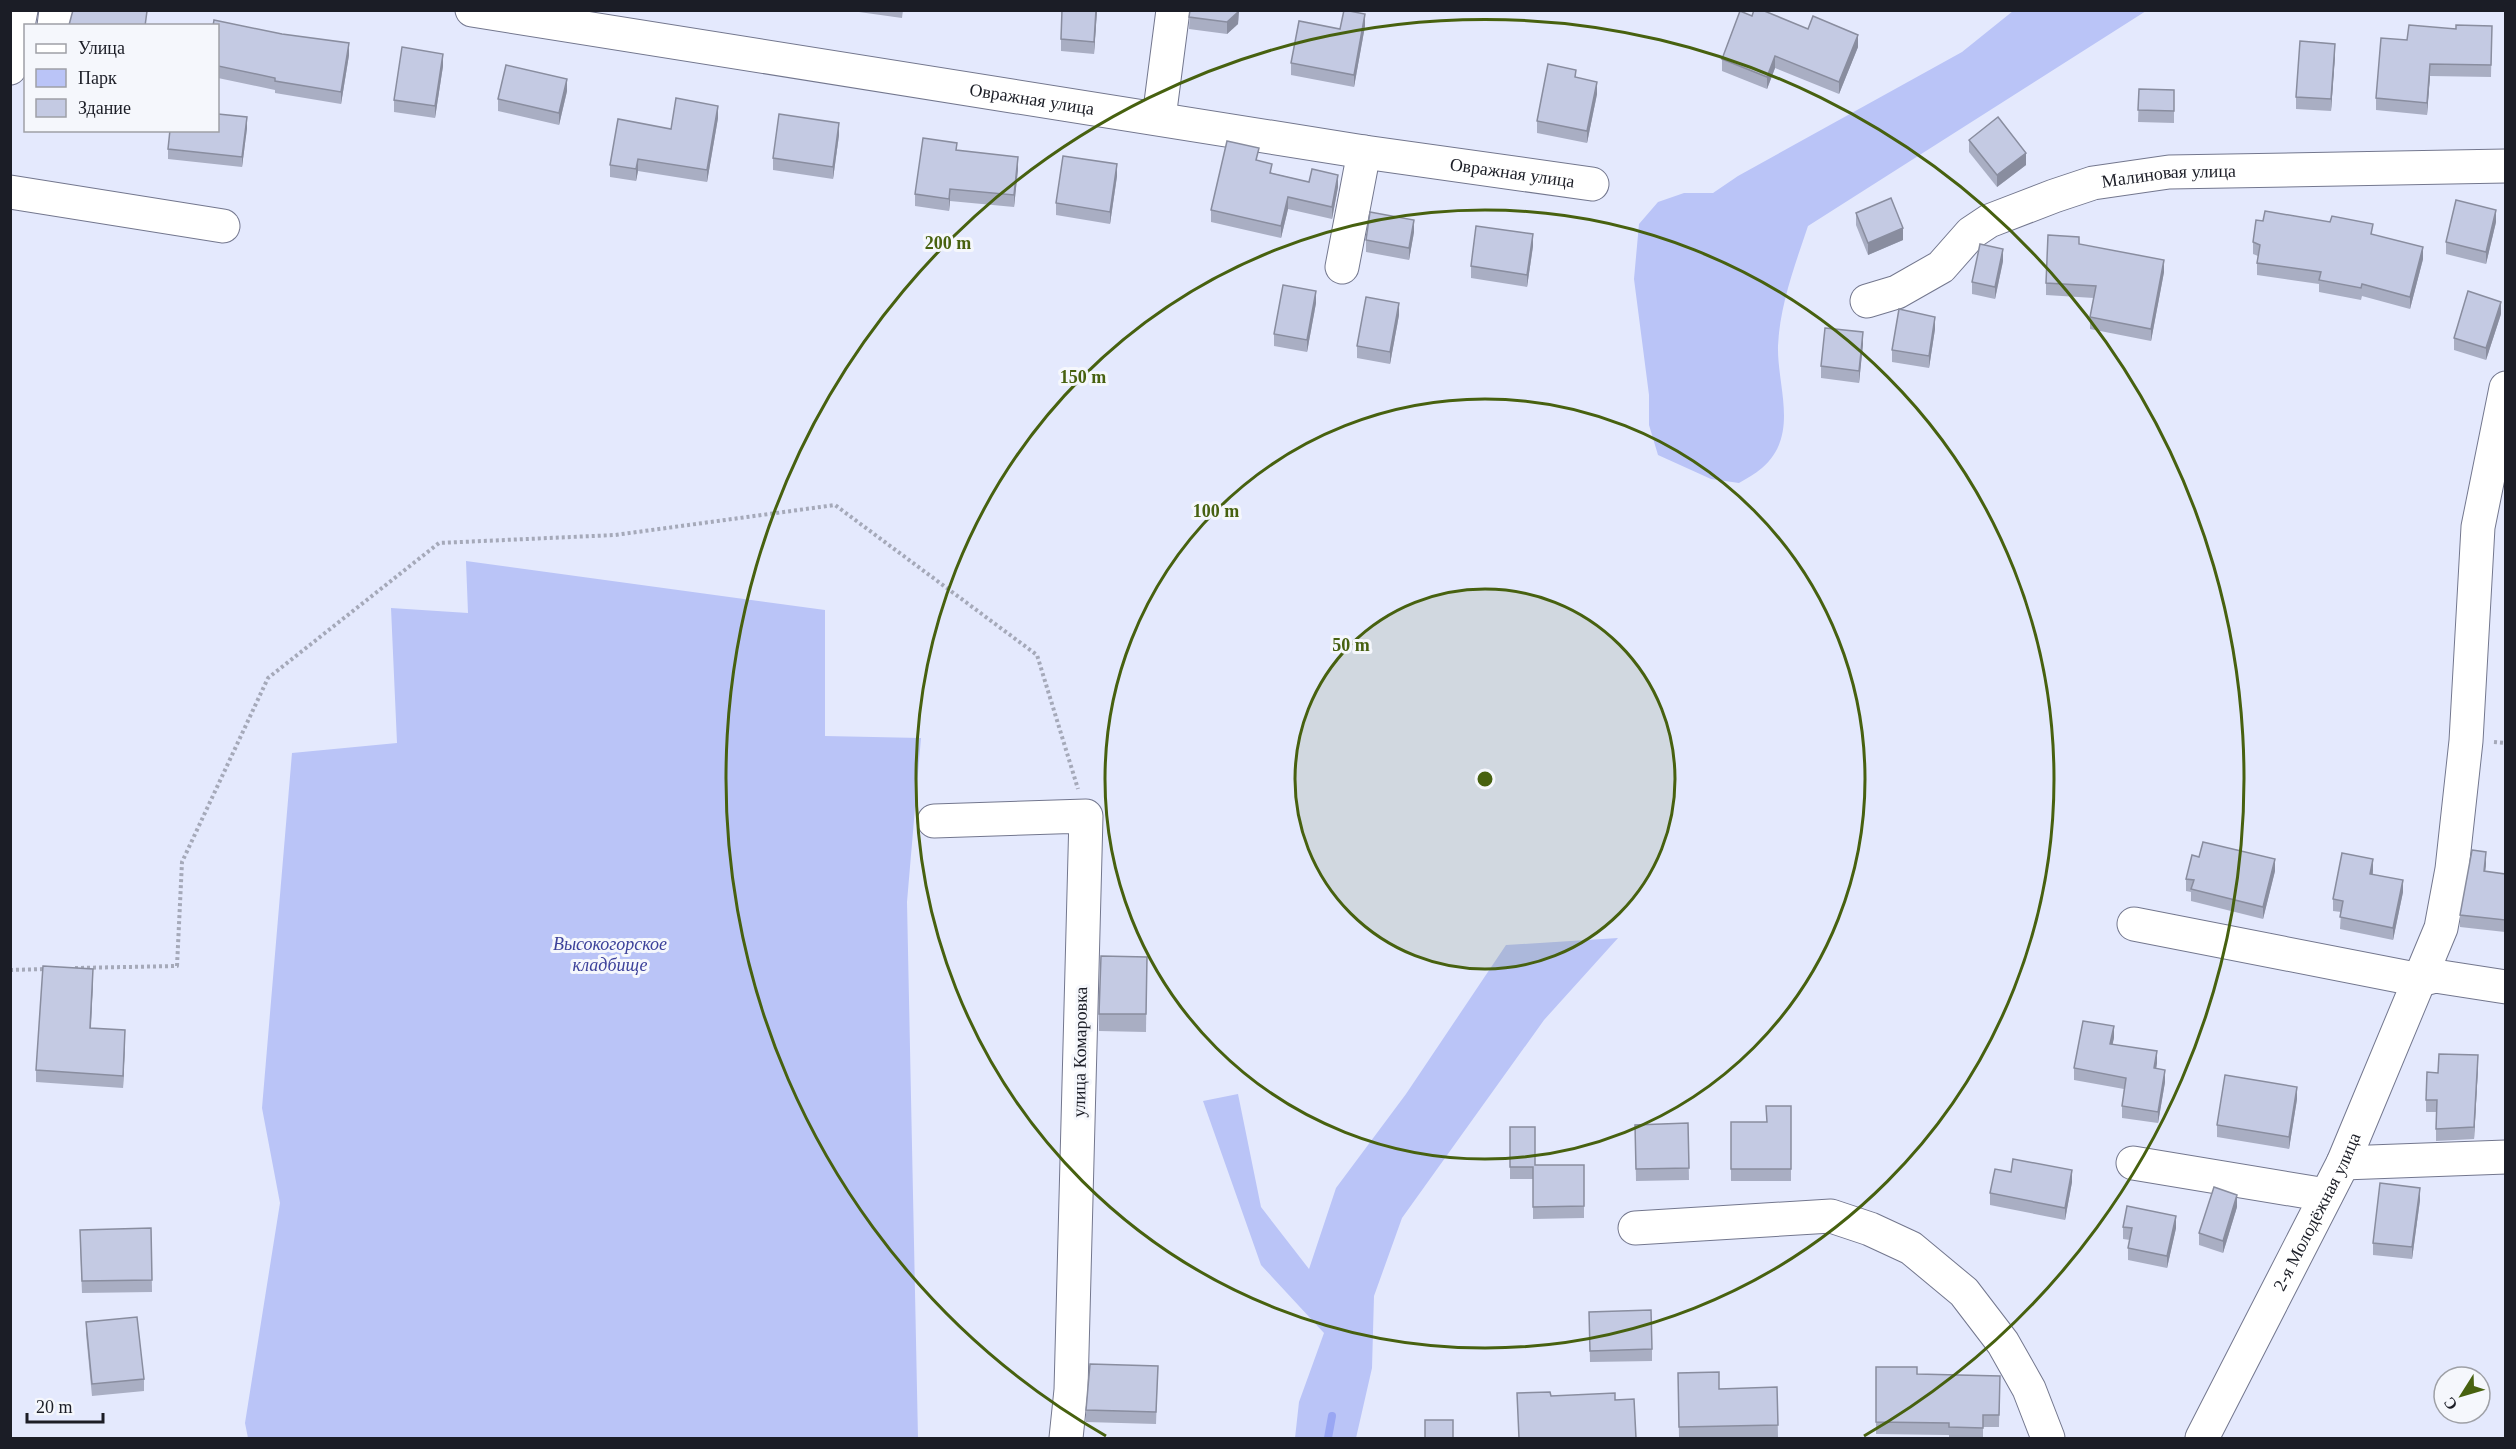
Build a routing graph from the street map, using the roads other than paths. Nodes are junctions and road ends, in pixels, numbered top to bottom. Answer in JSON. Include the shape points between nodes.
{"nodes":[{"id":1,"x":21,"y":10,"type":"edge"},
{"id":2,"x":472,"y":10,"type":"edge"},
{"id":3,"x":1173,"y":10,"type":"edge"},
{"id":4,"x":10,"y":68,"type":"edge"},
{"id":5,"x":24,"y":77,"type":"edge"},
{"id":6,"x":10,"y":85,"type":"edge"},
{"id":7,"x":1159,"y":118,"type":"junction"},
{"id":8,"x":1364,"y":152,"type":"junction"},
{"id":9,"x":2505,"y":166,"type":"edge"},
{"id":10,"x":1592,"y":184,"type":"dead end"},
{"id":11,"x":10,"y":192,"type":"edge"},
{"id":12,"x":223,"y":226,"type":"dead end"},
{"id":13,"x":1342,"y":267,"type":"dead end"},
{"id":14,"x":1867,"y":301,"type":"dead end"},
{"id":15,"x":2505,"y":388,"type":"edge"},
{"id":16,"x":934,"y":821,"type":"dead end"},
{"id":17,"x":2134,"y":924,"type":"dead end"},
{"id":18,"x":2420,"y":980,"type":"junction"},
{"id":19,"x":2505,"y":987,"type":"edge"},
{"id":20,"x":2505,"y":1157,"type":"edge"},
{"id":21,"x":2133,"y":1163,"type":"dead end"},
{"id":22,"x":2343,"y":1163,"type":"junction"},
{"id":23,"x":2326,"y":1195,"type":"junction"},
{"id":24,"x":1635,"y":1228,"type":"dead end"},
{"id":25,"x":1066,"y":1438,"type":"edge"},
{"id":26,"x":2048,"y":1438,"type":"edge"},
{"id":27,"x":2202,"y":1438,"type":"edge"}],
"edges":[{"from":1,"to":4,"type":"street"},
{"from":2,"to":7,"type":"street","name":"Овражная улица"},
{"from":3,"to":7,"type":"street"},
{"from":5,"to":6,"type":"street"},
{"from":7,"to":8,"type":"street","name":"Овражная улица"},
{"from":8,"to":10,"type":"street","name":"Овражная улица"},
{"from":8,"to":13,"type":"street"},
{"from":9,"to":14,"type":"street","name":"Малиновая улица","via":[[2169,172],[2093,183],[1989,221],[1971,233],[1941,267],[1897,292]]},
{"from":11,"to":12,"type":"street"},
{"from":15,"to":18,"type":"street","name":"2-я Молодёжная улица","via":[[2478,527],[2466,741],[2452,869],[2441,928]]},
{"from":16,"to":25,"type":"street","name":"улица Комаровка","via":[[1086,816],[1071,1390]]},
{"from":17,"to":18,"type":"street"},
{"from":18,"to":19,"type":"street","via":[[2434,975]]},
{"from":18,"to":22,"type":"street","name":"2-я Молодёжная улица"},
{"from":20,"to":22,"type":"street"},
{"from":21,"to":23,"type":"street"},
{"from":22,"to":23,"type":"street","name":"2-я Молодёжная улица"},
{"from":23,"to":27,"type":"street","name":"2-я Молодёжная улица"},
{"from":24,"to":26,"type":"street","via":[[1831,1216],[1870,1228],[1911,1248],[1964,1292],[2003,1343],[2029,1389]]}]}
